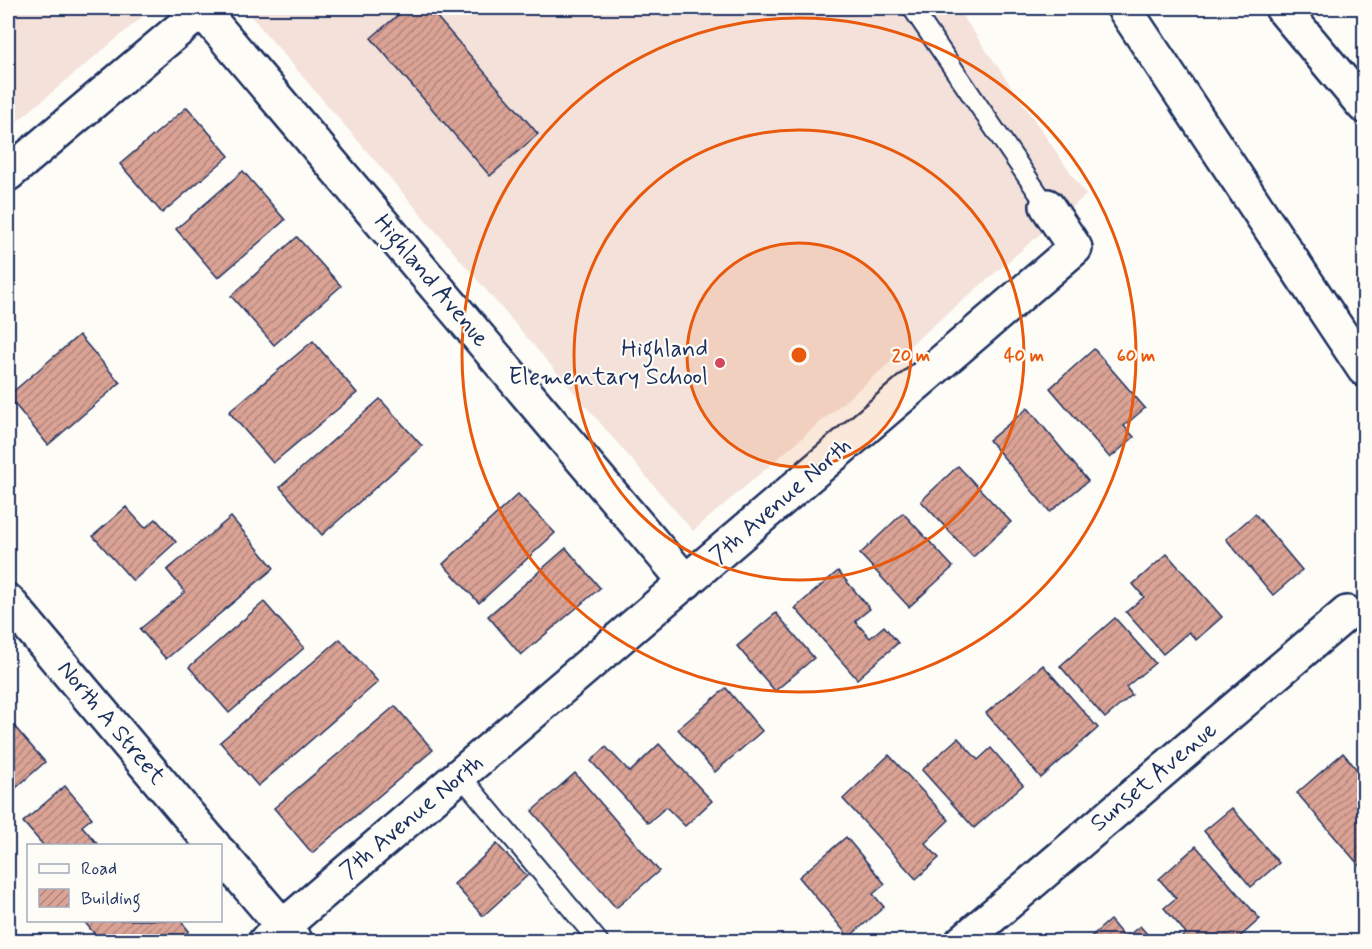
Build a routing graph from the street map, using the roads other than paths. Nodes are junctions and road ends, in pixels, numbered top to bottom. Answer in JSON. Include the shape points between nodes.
{"nodes":[{"id":1,"x":912,"y":8,"type":"edge"},
{"id":2,"x":1124,"y":8,"type":"edge"},
{"id":3,"x":1282,"y":8,"type":"edge"},
{"id":4,"x":201,"y":9,"type":"edge"},
{"id":5,"x":1365,"y":106,"type":"edge"},
{"id":6,"x":8,"y":174,"type":"edge"},
{"id":7,"x":1047,"y":206,"type":"joint"},
{"id":8,"x":1365,"y":369,"type":"edge"},
{"id":9,"x":686,"y":582,"type":"junction"},
{"id":10,"x":8,"y":601,"type":"edge"},
{"id":11,"x":1347,"y":613,"type":"dead end"},
{"id":12,"x":460,"y":775,"type":"junction"},
{"id":13,"x":212,"y":844,"type":"edge"},
{"id":14,"x":222,"y":856,"type":"edge"},
{"id":15,"x":281,"y":936,"type":"edge"},
{"id":16,"x":599,"y":942,"type":"edge"},
{"id":17,"x":962,"y":942,"type":"edge"}],
"edges":[{"from":1,"to":7,"type":"lane","name":"7th Avenue North"},
{"from":2,"to":8,"type":"main road"},
{"from":3,"to":5,"type":"main road"},
{"from":4,"to":6,"type":"main road"},
{"from":4,"to":9,"type":"main road","name":"Highland Avenue"},
{"from":7,"to":9,"type":"main road","name":"7th Avenue North","via":[[1075,248]]},
{"from":9,"to":12,"type":"main road","name":"7th Avenue North"},
{"from":10,"to":13,"type":"main road","name":"North A Street"},
{"from":11,"to":17,"type":"main road","name":"Sunset Avenue"},
{"from":12,"to":15,"type":"main road","name":"7th Avenue North"},
{"from":12,"to":16,"type":"lane"},
{"from":14,"to":15,"type":"main road"}]}
